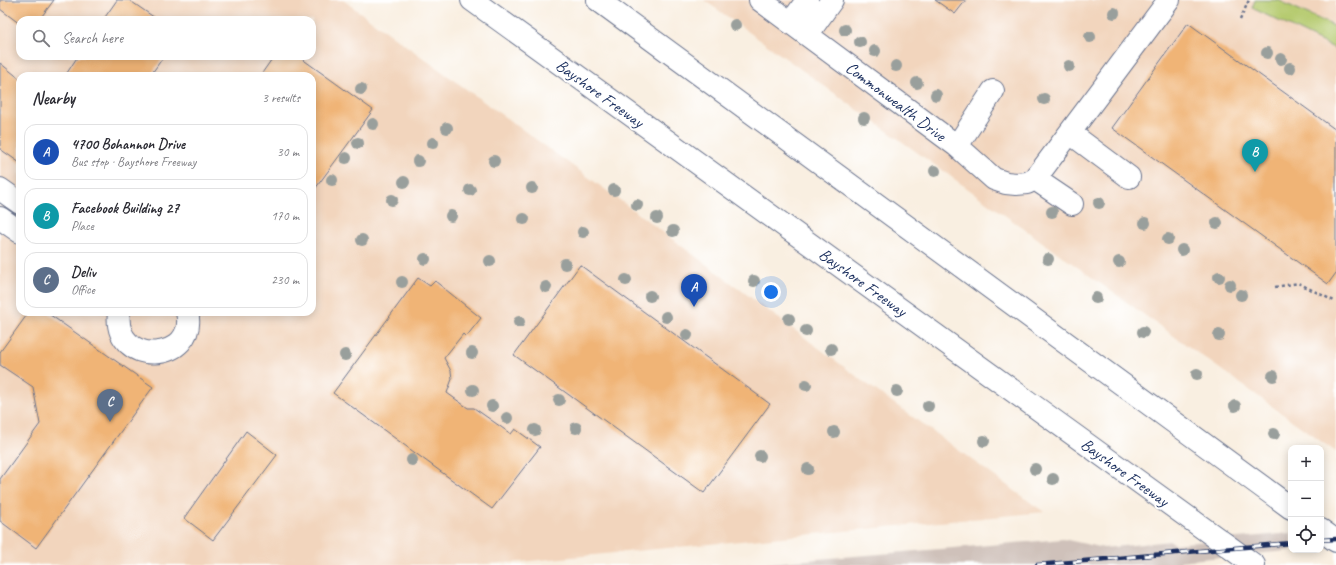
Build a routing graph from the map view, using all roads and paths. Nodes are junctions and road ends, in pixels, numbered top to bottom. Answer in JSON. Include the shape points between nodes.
{"nodes":[{"id":1,"x":472,"y":0,"type":"edge"},
{"id":2,"x":598,"y":0,"type":"edge"},
{"id":3,"x":760,"y":0,"type":"edge"},
{"id":4,"x":807,"y":0,"type":"edge"},
{"id":5,"x":832,"y":0,"type":"edge"},
{"id":6,"x":1169,"y":0,"type":"edge"},
{"id":7,"x":1249,"y":0,"type":"edge"},
{"id":8,"x":1240,"y":20,"type":"dead end"},
{"id":9,"x":799,"y":29,"type":"junction"},
{"id":10,"x":993,"y":91,"type":"dead end"},
{"id":11,"x":1070,"y":133,"type":"junction"},
{"id":12,"x":957,"y":146,"type":"junction"},
{"id":13,"x":1129,"y":177,"type":"dead end"},
{"id":14,"x":1035,"y":179,"type":"junction"},
{"id":15,"x":0,"y":189,"type":"edge"},
{"id":16,"x":16,"y":200,"type":"edge"},
{"id":17,"x":1072,"y":204,"type":"dead end"},
{"id":18,"x":0,"y":218,"type":"edge"},
{"id":19,"x":16,"y":229,"type":"edge"},
{"id":20,"x":1275,"y":287,"type":"dead end"},
{"id":21,"x":1336,"y":302,"type":"edge"},
{"id":22,"x":119,"y":316,"type":"edge"},
{"id":23,"x":188,"y":316,"type":"edge"},
{"id":24,"x":1288,"y":506,"type":"edge"},
{"id":25,"x":1324,"y":532,"type":"edge"},
{"id":26,"x":1336,"y":541,"type":"edge"},
{"id":27,"x":1254,"y":565,"type":"edge"}],
"edges":[{"from":1,"to":27,"type":"main road","name":"Bayshore Freeway"},
{"from":2,"to":24,"type":"main road"},
{"from":3,"to":9,"type":"main road","name":"Commonwealth Drive"},
{"from":4,"to":9,"type":"main road"},
{"from":5,"to":9,"type":"main road"},
{"from":6,"to":11,"type":"main road"},
{"from":7,"to":8,"type":"path"},
{"from":9,"to":12,"type":"main road","name":"Commonwealth Drive"},
{"from":10,"to":12,"type":"main road"},
{"from":11,"to":13,"type":"main road"},
{"from":11,"to":14,"type":"main road"},
{"from":12,"to":14,"type":"main road","name":"Commonwealth Drive","via":[[994,179],[1016,184],[1028,183]]},
{"from":14,"to":17,"type":"main road"},
{"from":15,"to":16,"type":"main road"},
{"from":18,"to":19,"type":"main road"},
{"from":20,"to":21,"type":"path","via":[[1298,283]]},
{"from":22,"to":23,"type":"main road","via":[[121,333],[129,344],[141,351],[156,354],[170,349],[180,341],[186,332]]},
{"from":25,"to":26,"type":"main road"}]}
